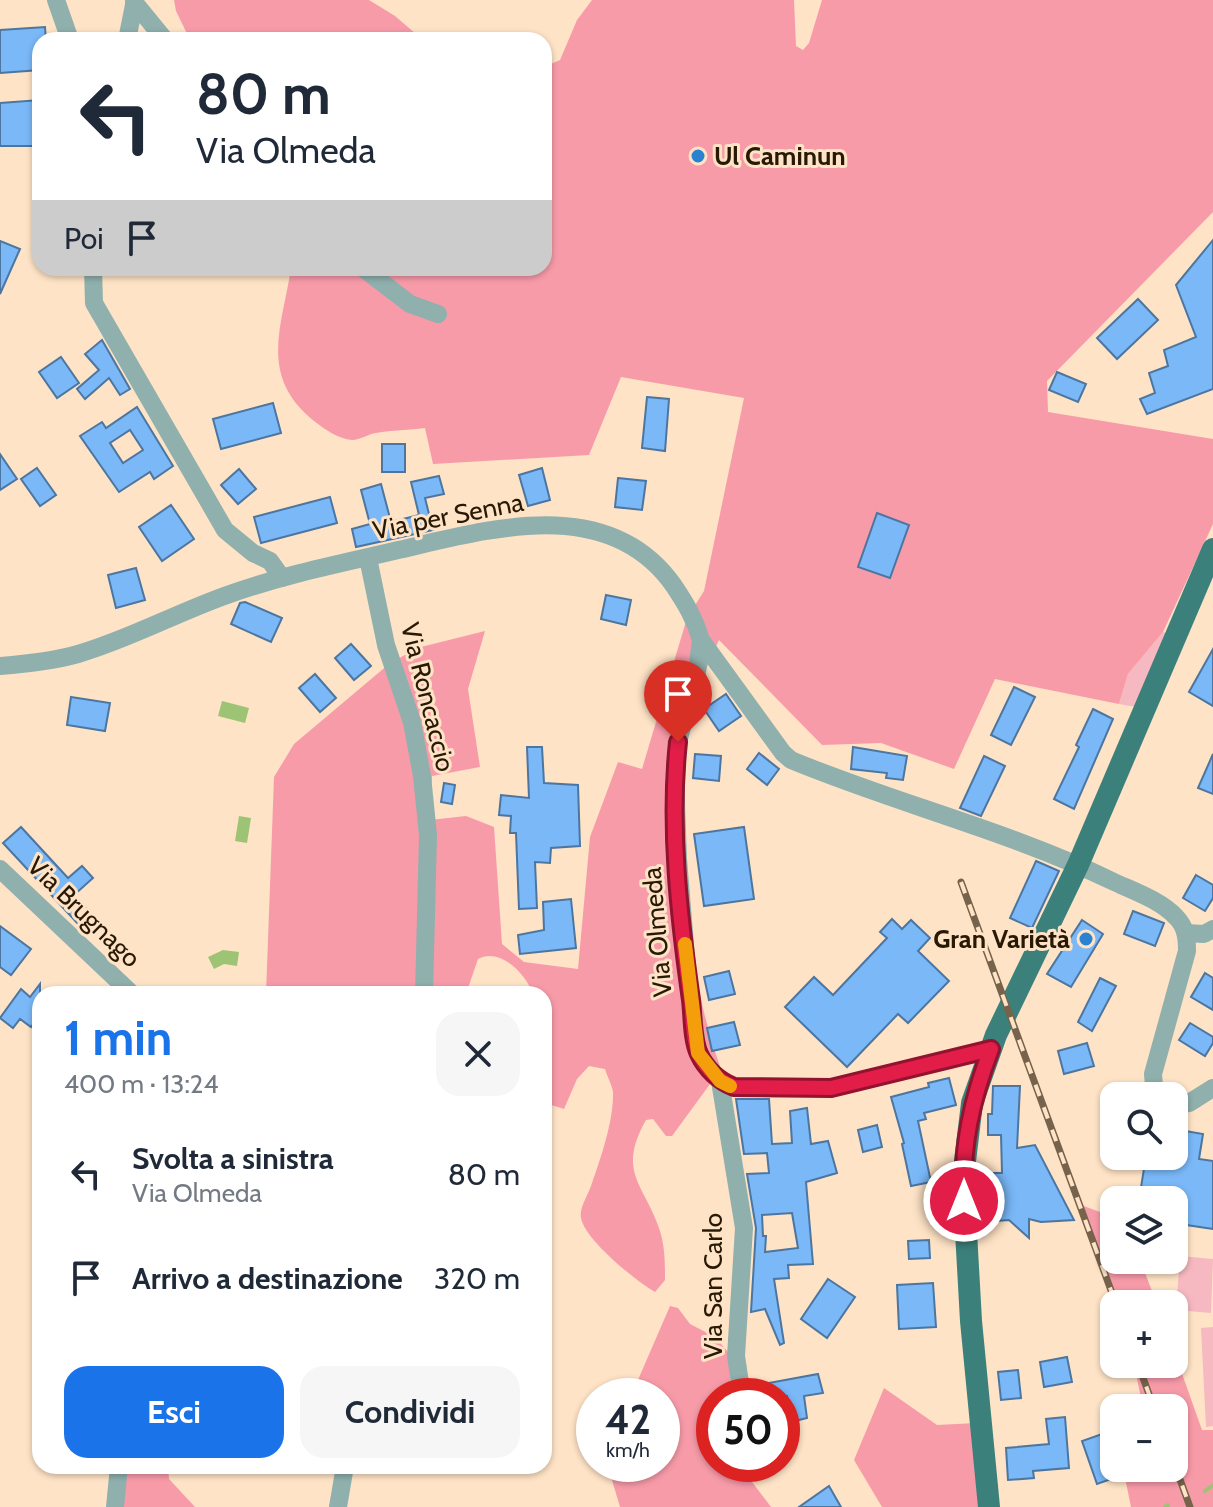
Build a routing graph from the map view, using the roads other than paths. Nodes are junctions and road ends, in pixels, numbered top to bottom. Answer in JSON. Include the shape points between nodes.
{"nodes":[{"id":1,"x":56,"y":0,"type":"edge"},
{"id":2,"x":135,"y":1,"type":"edge"},
{"id":3,"x":67,"y":32,"type":"edge"},
{"id":4,"x":129,"y":32,"type":"edge"},
{"id":5,"x":159,"y":32,"type":"edge"},
{"id":6,"x":93,"y":276,"type":"edge"},
{"id":7,"x":373,"y":276,"type":"edge"},
{"id":8,"x":438,"y":314,"type":"dead end"},
{"id":9,"x":1213,"y":549,"type":"edge"},
{"id":10,"x":368,"y":558,"type":"junction"},
{"id":11,"x":282,"y":578,"type":"junction"},
{"id":12,"x":701,"y":640,"type":"junction"},
{"id":13,"x":0,"y":666,"type":"edge"},
{"id":14,"x":1078,"y":865,"type":"junction"},
{"id":15,"x":0,"y":869,"type":"edge"},
{"id":16,"x":1213,"y":929,"type":"edge"},
{"id":17,"x":1186,"y":933,"type":"junction"},
{"id":18,"x":124,"y":986,"type":"edge"},
{"id":19,"x":424,"y":986,"type":"edge"},
{"id":20,"x":993,"y":1042,"type":"junction"},
{"id":21,"x":720,"y":1081,"type":"junction"},
{"id":22,"x":1154,"y":1082,"type":"edge"},
{"id":23,"x":1213,"y":1088,"type":"edge"},
{"id":24,"x":1188,"y":1103,"type":"edge"},
{"id":25,"x":739,"y":1378,"type":"edge"},
{"id":26,"x":118,"y":1474,"type":"edge"},
{"id":27,"x":344,"y":1474,"type":"edge"},
{"id":28,"x":115,"y":1507,"type":"edge"},
{"id":29,"x":338,"y":1507,"type":"edge"},
{"id":30,"x":989,"y":1507,"type":"edge"}],
"edges":[{"from":1,"to":3,"type":"street"},
{"from":2,"to":4,"type":"street"},
{"from":2,"to":5,"type":"street"},
{"from":6,"to":11,"type":"street","via":[[94,303],[225,530],[270,561]]},
{"from":7,"to":8,"type":"street","via":[[410,304]]},
{"from":9,"to":14,"type":"main road"},
{"from":10,"to":11,"type":"street","name":"Via per Senna"},
{"from":10,"to":12,"type":"street","name":"Via per Senna","via":[[503,528],[554,525],[599,531],[646,555],[664,571],[696,621]]},
{"from":10,"to":19,"type":"street","name":"Via Roncaccio","via":[[422,776],[428,835]]},
{"from":11,"to":13,"type":"street","name":"Via per Senna","via":[[75,655]]},
{"from":12,"to":14,"type":"street","name":"Via per Senna","via":[[791,760]]},
{"from":12,"to":21,"type":"street","name":"Via Olmeda","via":[[678,742],[674,807],[698,1053]]},
{"from":14,"to":17,"type":"street","name":"Via per Senna","via":[[1168,911]]},
{"from":14,"to":20,"type":"main road"},
{"from":15,"to":18,"type":"street","name":"Via Brugnago"},
{"from":16,"to":17,"type":"street"},
{"from":17,"to":22,"type":"street","via":[[1186,960]]},
{"from":20,"to":21,"type":"street","via":[[831,1088],[734,1087]]},
{"from":20,"to":30,"type":"main road","via":[[972,1103],[963,1178]]},
{"from":21,"to":25,"type":"street","name":"Via San Carlo","via":[[744,1228]]},
{"from":23,"to":24,"type":"street"},
{"from":26,"to":28,"type":"street"},
{"from":27,"to":29,"type":"street"}]}
